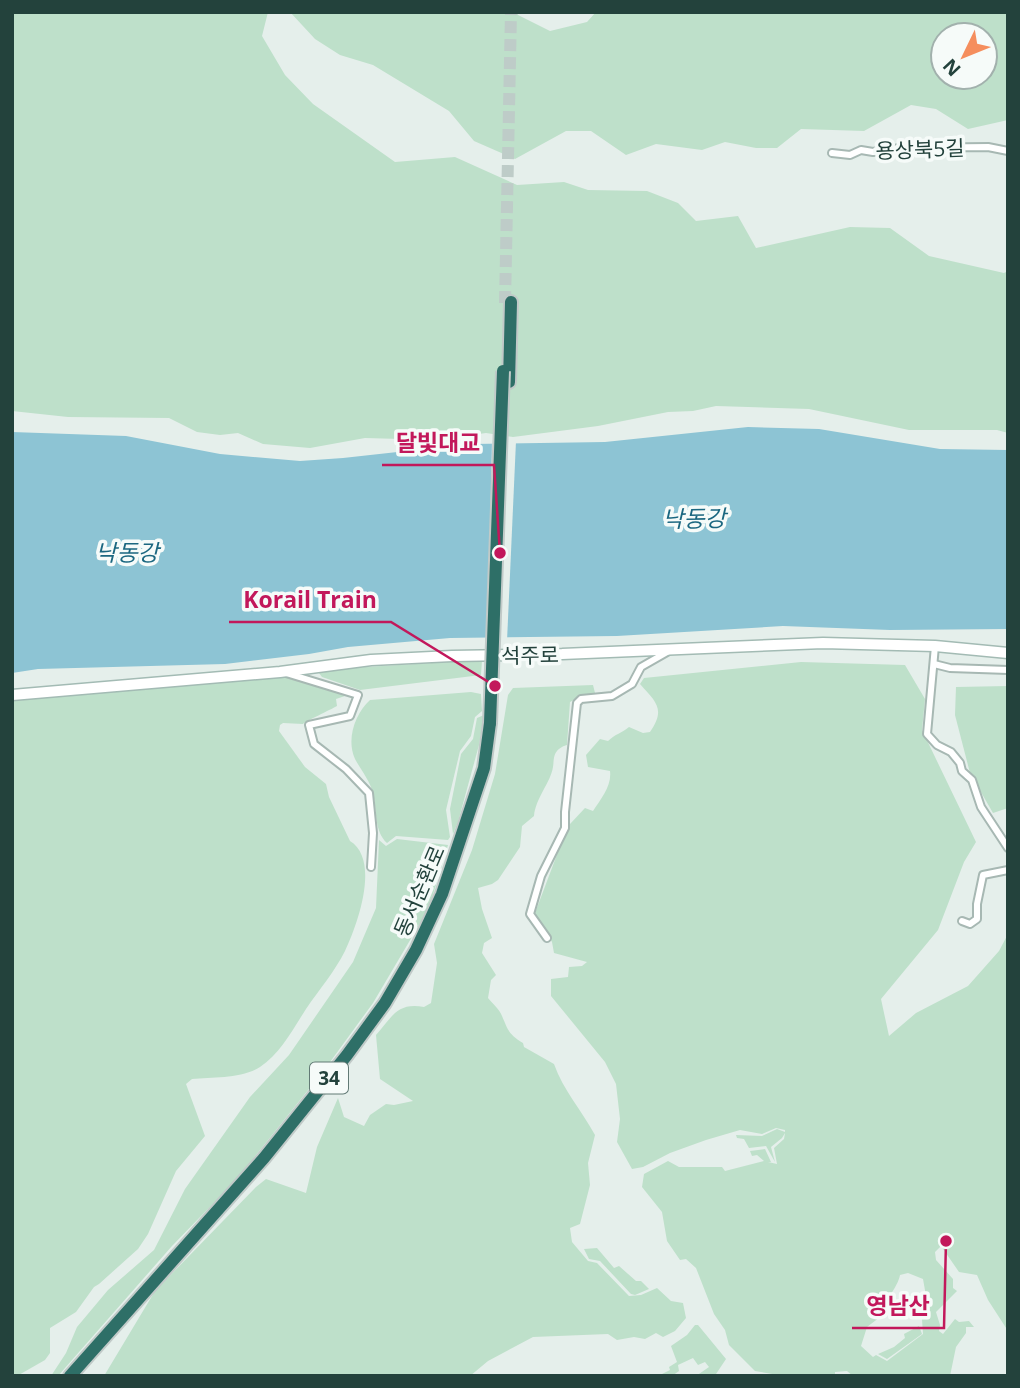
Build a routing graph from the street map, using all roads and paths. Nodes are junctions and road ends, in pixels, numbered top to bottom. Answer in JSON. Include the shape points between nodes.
{"nodes":[{"id":1,"x":1008,"y":151,"type":"edge"},
{"id":2,"x":832,"y":153,"type":"dead end"},
{"id":3,"x":508,"y":302,"type":"tunnel mouth"},
{"id":4,"x":935,"y":646,"type":"junction"},
{"id":5,"x":671,"y":650,"type":"junction"},
{"id":6,"x":1008,"y":653,"type":"edge"},
{"id":7,"x":934,"y":664,"type":"junction"},
{"id":8,"x":1008,"y":670,"type":"edge"},
{"id":9,"x":280,"y":672,"type":"junction"},
{"id":10,"x":12,"y":695,"type":"edge"},
{"id":11,"x":494,"y":725,"type":"junction"},
{"id":12,"x":1008,"y":848,"type":"edge"},
{"id":13,"x":371,"y":867,"type":"dead end"},
{"id":14,"x":1008,"y":870,"type":"edge"},
{"id":15,"x":962,"y":921,"type":"dead end"},
{"id":16,"x":547,"y":938,"type":"dead end"},
{"id":17,"x":70,"y":1376,"type":"edge"},
{"id":18,"x":79,"y":1376,"type":"edge"}],
"edges":[{"from":1,"to":2,"type":"street","name":"용상북5길","via":[[988,147]]},
{"from":3,"to":11,"type":"highway","name":"동서순환로","number":"34","bridge":true},
{"from":4,"to":5,"type":"street","name":"석주로","via":[[773,643]]},
{"from":4,"to":6,"type":"street","name":"석주로"},
{"from":4,"to":7,"type":"street"},
{"from":5,"to":9,"type":"street","name":"석주로","via":[[371,660]]},
{"from":5,"to":16,"type":"street","via":[[641,667],[632,684],[612,696],[581,699],[577,704],[565,828],[541,876],[530,914]]},
{"from":7,"to":8,"type":"street"},
{"from":7,"to":12,"type":"street","via":[[927,734],[960,763]]},
{"from":9,"to":10,"type":"street","name":"석주로"},
{"from":9,"to":13,"type":"street","via":[[358,695],[350,716],[309,725],[314,744],[369,793]]},
{"from":11,"to":17,"type":"highway","name":"동서순환로","number":"34","via":[[442,894],[385,1003],[264,1158]]},
{"from":11,"to":18,"type":"highway","name":"동서순환로","number":"34","via":[[481,803],[450,895],[393,1003],[272,1158]]},
{"from":14,"to":15,"type":"street","via":[[983,875],[977,919],[970,924]]}]}
